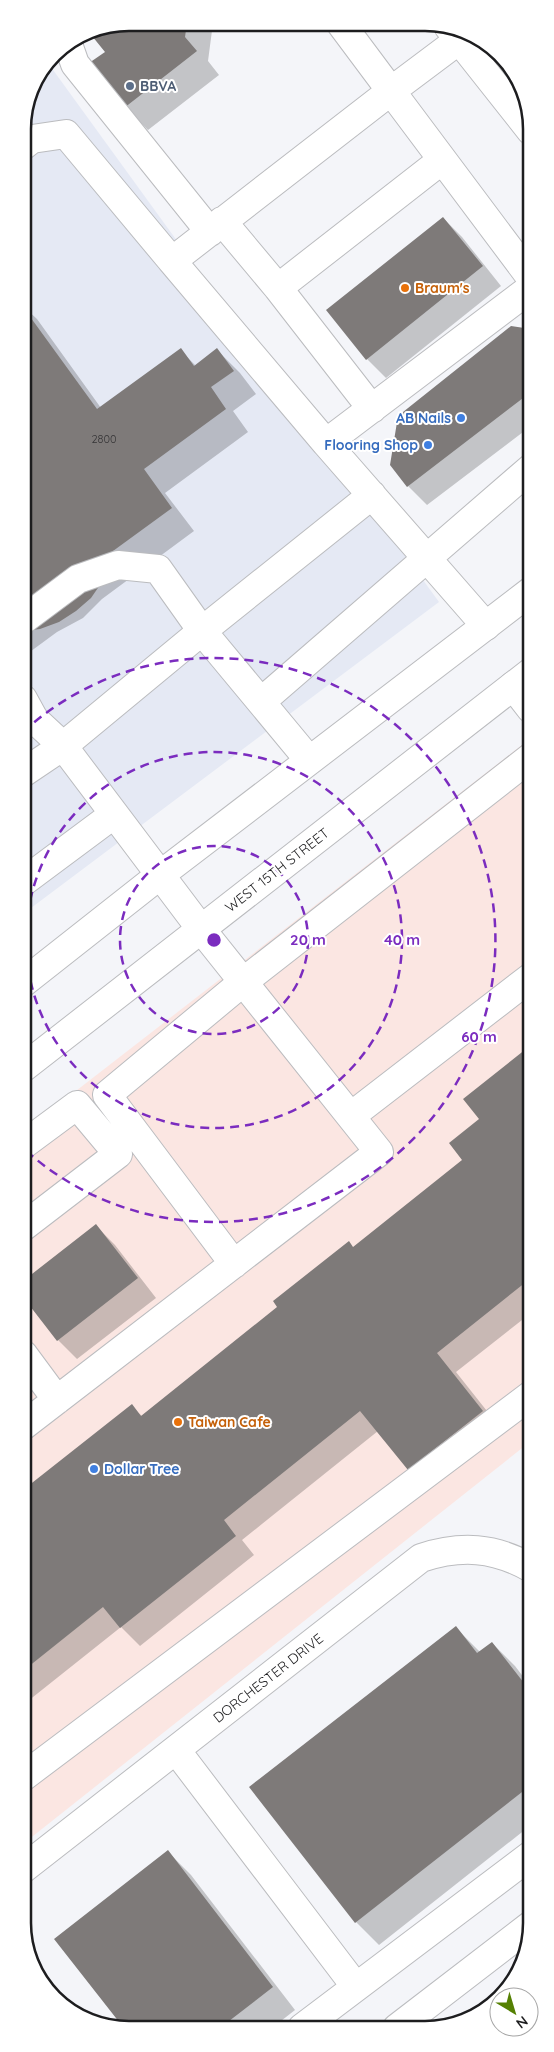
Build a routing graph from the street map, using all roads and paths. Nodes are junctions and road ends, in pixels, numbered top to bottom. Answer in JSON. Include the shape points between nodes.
{"nodes":[{"id":1,"x":346,"y":31,"type":"edge"},
{"id":2,"x":454,"y":36,"type":"edge"},
{"id":3,"x":460,"y":38,"type":"edge"},
{"id":4,"x":71,"y":52,"type":"edge"},
{"id":5,"x":391,"y":91,"type":"junction"},
{"id":6,"x":522,"y":121,"type":"edge"},
{"id":7,"x":31,"y":140,"type":"edge"},
{"id":8,"x":442,"y":160,"type":"junction"},
{"id":9,"x":216,"y":226,"type":"junction"},
{"id":10,"x":172,"y":261,"type":"junction"},
{"id":11,"x":523,"y":267,"type":"edge"},
{"id":12,"x":278,"y":288,"type":"junction"},
{"id":13,"x":523,"y":294,"type":"edge"},
{"id":14,"x":372,"y":408,"type":"junction"},
{"id":15,"x":326,"y":444,"type":"junction"},
{"id":16,"x":523,"y":475,"type":"edge"},
{"id":17,"x":372,"y":495,"type":"junction"},
{"id":18,"x":427,"y":556,"type":"junction"},
{"id":19,"x":523,"y":597,"type":"edge"},
{"id":20,"x":31,"y":614,"type":"edge"},
{"id":21,"x":486,"y":626,"type":"junction"},
{"id":22,"x":202,"y":631,"type":"junction"},
{"id":23,"x":522,"y":679,"type":"edge"},
{"id":24,"x":262,"y":701,"type":"junction"},
{"id":25,"x":31,"y":714,"type":"edge"},
{"id":26,"x":63,"y":746,"type":"junction"},
{"id":27,"x":309,"y":760,"type":"junction"},
{"id":28,"x":523,"y":763,"type":"edge"},
{"id":29,"x":31,"y":768,"type":"edge"},
{"id":30,"x":113,"y":815,"type":"junction"},
{"id":31,"x":160,"y":875,"type":"junction"},
{"id":32,"x":31,"y":876,"type":"edge"},
{"id":33,"x":201,"y":929,"type":"junction"},
{"id":34,"x":31,"y":976,"type":"edge"},
{"id":35,"x":243,"y":982,"type":"junction"},
{"id":36,"x":523,"y":983,"type":"edge"},
{"id":37,"x":31,"y":1062,"type":"edge"},
{"id":38,"x":350,"y":1116,"type":"junction"},
{"id":39,"x":31,"y":1139,"type":"edge"},
{"id":40,"x":31,"y":1221,"type":"edge"},
{"id":41,"x":234,"y":1264,"type":"junction"},
{"id":42,"x":31,"y":1365,"type":"edge"},
{"id":43,"x":57,"y":1400,"type":"junction"},
{"id":44,"x":523,"y":1401,"type":"edge"},
{"id":45,"x":31,"y":1420,"type":"edge"},
{"id":46,"x":523,"y":1564,"type":"edge"},
{"id":47,"x":176,"y":1750,"type":"junction"},
{"id":48,"x":31,"y":1772,"type":"edge"},
{"id":49,"x":523,"y":1861,"type":"edge"},
{"id":50,"x":31,"y":1863,"type":"edge"},
{"id":51,"x":523,"y":1931,"type":"edge"},
{"id":52,"x":356,"y":1987,"type":"junction"},
{"id":53,"x":311,"y":2021,"type":"edge"},
{"id":54,"x":406,"y":2021,"type":"edge"}],
"edges":[{"from":1,"to":5,"type":"main road"},
{"from":2,"to":5,"type":"main road"},
{"from":3,"to":6,"type":"main road"},
{"from":4,"to":9,"type":"main road","via":[[75,64]]},
{"from":5,"to":8,"type":"main road"},
{"from":5,"to":9,"type":"main road"},
{"from":7,"to":10,"type":"main road","via":[[66,134]]},
{"from":8,"to":11,"type":"main road"},
{"from":8,"to":12,"type":"main road"},
{"from":9,"to":10,"type":"main road"},
{"from":9,"to":12,"type":"main road"},
{"from":10,"to":15,"type":"main road"},
{"from":12,"to":14,"type":"main road"},
{"from":13,"to":14,"type":"main road"},
{"from":14,"to":15,"type":"main road"},
{"from":15,"to":17,"type":"main road"},
{"from":16,"to":18,"type":"main road"},
{"from":17,"to":18,"type":"main road"},
{"from":17,"to":22,"type":"main road"},
{"from":18,"to":21,"type":"main road"},
{"from":18,"to":24,"type":"main road"},
{"from":19,"to":21,"type":"main road"},
{"from":20,"to":22,"type":"main road","via":[[78,579],[118,565],[158,570]]},
{"from":21,"to":27,"type":"main road"},
{"from":22,"to":24,"type":"main road"},
{"from":22,"to":26,"type":"main road"},
{"from":23,"to":33,"type":"main road","name":"WEST 15TH STREET"},
{"from":24,"to":27,"type":"main road"},
{"from":25,"to":26,"type":"main road"},
{"from":26,"to":29,"type":"main road"},
{"from":26,"to":30,"type":"main road"},
{"from":27,"to":31,"type":"main road"},
{"from":28,"to":35,"type":"main road"},
{"from":30,"to":31,"type":"main road"},
{"from":30,"to":32,"type":"main road"},
{"from":31,"to":33,"type":"main road"},
{"from":31,"to":34,"type":"main road"},
{"from":33,"to":35,"type":"main road"},
{"from":33,"to":37,"type":"main road","name":"WEST 15TH STREET"},
{"from":35,"to":38,"type":"main road"},
{"from":35,"to":41,"type":"main road","via":[[107,1095]]},
{"from":36,"to":38,"type":"main road"},
{"from":38,"to":41,"type":"main road","via":[[379,1152]]},
{"from":39,"to":40,"type":"main road","via":[[77,1105],[118,1154]]},
{"from":41,"to":43,"type":"main road"},
{"from":42,"to":43,"type":"main road"},
{"from":43,"to":45,"type":"main road"},
{"from":44,"to":48,"type":"main road"},
{"from":46,"to":47,"type":"main road","name":"DORCHESTER DRIVE","via":[[470,1548],[421,1558]]},
{"from":47,"to":50,"type":"main road","name":"DORCHESTER DRIVE"},
{"from":47,"to":52,"type":"main road"},
{"from":49,"to":52,"type":"main road"},
{"from":51,"to":54,"type":"main road"},
{"from":52,"to":53,"type":"main road"}]}
